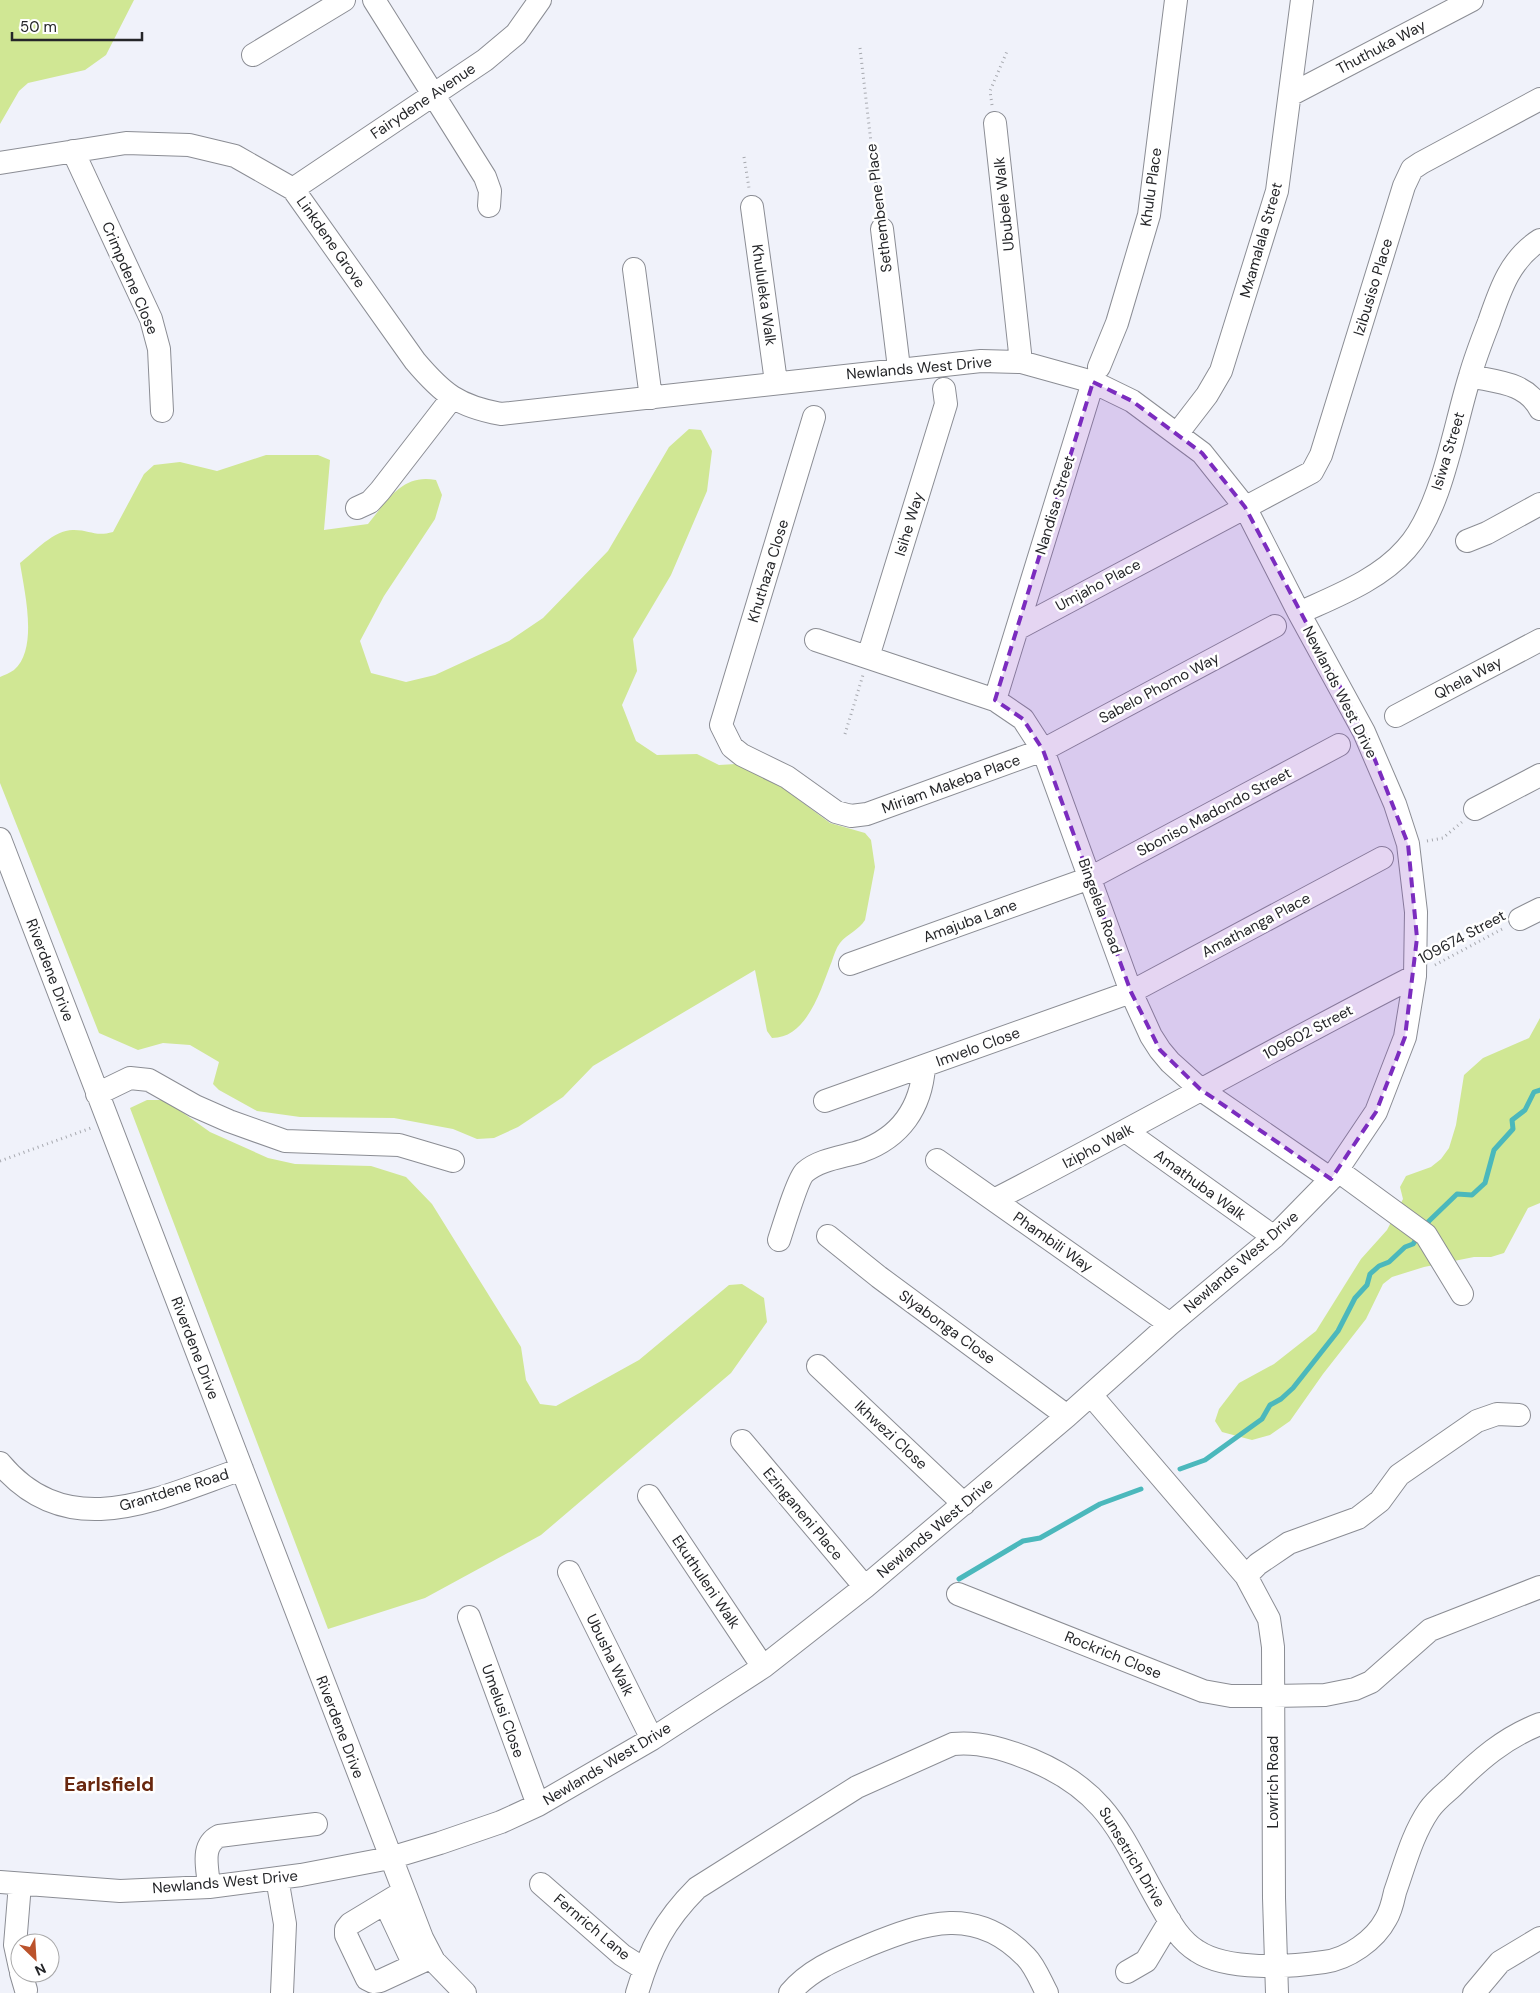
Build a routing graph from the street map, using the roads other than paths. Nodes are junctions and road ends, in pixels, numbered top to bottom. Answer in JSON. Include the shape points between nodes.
{"nodes":[{"id":1,"x":344,"y":0,"type":"edge"},
{"id":2,"x":374,"y":0,"type":"edge"},
{"id":3,"x":540,"y":0,"type":"edge"},
{"id":4,"x":1176,"y":0,"type":"edge"},
{"id":5,"x":1302,"y":0,"type":"edge"},
{"id":6,"x":1472,"y":0,"type":"edge"},
{"id":7,"x":253,"y":54,"type":"dead end"},
{"id":8,"x":1290,"y":95,"type":"junction"},
{"id":9,"x":433,"y":96,"type":"junction"},
{"id":10,"x":1540,"y":99,"type":"edge"},
{"id":11,"x":994,"y":123,"type":"road end"},
{"id":12,"x":73,"y":152,"type":"junction"},
{"id":13,"x":0,"y":163,"type":"edge"},
{"id":14,"x":293,"y":189,"type":"junction"},
{"id":15,"x":489,"y":206,"type":"dead end"},
{"id":16,"x":752,"y":207,"type":"road end"},
{"id":17,"x":882,"y":229,"type":"road end"},
{"id":18,"x":1540,"y":240,"type":"edge"},
{"id":19,"x":634,"y":269,"type":"dead end"},
{"id":20,"x":1021,"y":362,"type":"junction"},
{"id":21,"x":899,"y":368,"type":"junction"},
{"id":22,"x":1096,"y":375,"type":"junction"},
{"id":23,"x":1470,"y":376,"type":"junction"},
{"id":24,"x":776,"y":382,"type":"junction"},
{"id":25,"x":944,"y":389,"type":"dead end"},
{"id":26,"x":452,"y":398,"type":"junction"},
{"id":27,"x":651,"y":398,"type":"junction"},
{"id":28,"x":1540,"y":410,"type":"edge"},
{"id":29,"x":162,"y":412,"type":"dead end"},
{"id":30,"x":501,"y":414,"type":"joint"},
{"id":31,"x":814,"y":417,"type":"dead end"},
{"id":32,"x":1178,"y":434,"type":"junction"},
{"id":33,"x":1540,"y":504,"type":"edge"},
{"id":34,"x":1245,"y":507,"type":"junction"},
{"id":35,"x":357,"y":508,"type":"dead end"},
{"id":36,"x":1467,"y":541,"type":"dead end"},
{"id":37,"x":1299,"y":613,"type":"junction"},
{"id":38,"x":1275,"y":626,"type":"dead end"},
{"id":39,"x":1017,"y":628,"type":"junction"},
{"id":40,"x":816,"y":640,"type":"dead end"},
{"id":41,"x":1540,"y":640,"type":"edge"},
{"id":42,"x":868,"y":657,"type":"junction"},
{"id":43,"x":995,"y":700,"type":"junction"},
{"id":44,"x":1396,"y":716,"type":"dead end"},
{"id":45,"x":1339,"y":745,"type":"dead end"},
{"id":46,"x":1043,"y":750,"type":"junction"},
{"id":47,"x":1540,"y":775,"type":"edge"},
{"id":48,"x":1474,"y":809,"type":"road end"},
{"id":49,"x":859,"y":816,"type":"joint"},
{"id":50,"x":0,"y":839,"type":"edge"},
{"id":51,"x":1382,"y":858,"type":"dead end"},
{"id":52,"x":1090,"y":878,"type":"junction"},
{"id":53,"x":1540,"y":909,"type":"edge"},
{"id":54,"x":1520,"y":919,"type":"road end"},
{"id":55,"x":850,"y":964,"type":"dead end"},
{"id":56,"x":1415,"y":976,"type":"junction"},
{"id":57,"x":1131,"y":992,"type":"junction"},
{"id":58,"x":924,"y":1067,"type":"junction"},
{"id":59,"x":1200,"y":1089,"type":"junction"},
{"id":60,"x":97,"y":1094,"type":"junction"},
{"id":61,"x":825,"y":1101,"type":"dead end"},
{"id":62,"x":1127,"y":1132,"type":"junction"},
{"id":63,"x":937,"y":1160,"type":"dead end"},
{"id":64,"x":453,"y":1161,"type":"dead end"},
{"id":65,"x":1334,"y":1175,"type":"junction"},
{"id":66,"x":994,"y":1200,"type":"junction"},
{"id":67,"x":828,"y":1236,"type":"dead end"},
{"id":68,"x":1274,"y":1237,"type":"junction"},
{"id":69,"x":779,"y":1240,"type":"dead end"},
{"id":70,"x":1462,"y":1294,"type":"dead end"},
{"id":71,"x":1170,"y":1324,"type":"junction"},
{"id":72,"x":818,"y":1366,"type":"dead end"},
{"id":73,"x":1091,"y":1395,"type":"junction"},
{"id":74,"x":1519,"y":1415,"type":"dead end"},
{"id":75,"x":1067,"y":1416,"type":"junction"},
{"id":76,"x":742,"y":1441,"type":"dead end"},
{"id":77,"x":0,"y":1463,"type":"edge"},
{"id":78,"x":242,"y":1469,"type":"junction"},
{"id":79,"x":649,"y":1496,"type":"dead end"},
{"id":80,"x":964,"y":1504,"type":"junction"},
{"id":81,"x":569,"y":1572,"type":"dead end"},
{"id":82,"x":1246,"y":1576,"type":"junction"},
{"id":83,"x":1540,"y":1587,"type":"edge"},
{"id":84,"x":865,"y":1588,"type":"junction"},
{"id":85,"x":958,"y":1594,"type":"dead end"},
{"id":86,"x":469,"y":1617,"type":"dead end"},
{"id":87,"x":763,"y":1667,"type":"junction"},
{"id":88,"x":1273,"y":1696,"type":"junction"},
{"id":89,"x":1540,"y":1724,"type":"edge"},
{"id":90,"x":652,"y":1739,"type":"junction"},
{"id":91,"x":538,"y":1805,"type":"junction"},
{"id":92,"x":316,"y":1824,"type":"dead end"},
{"id":93,"x":390,"y":1858,"type":"junction"},
{"id":94,"x":277,"y":1878,"type":"junction"},
{"id":95,"x":10,"y":1883,"type":"edge"},
{"id":96,"x":541,"y":1884,"type":"dead end"},
{"id":97,"x":209,"y":1886,"type":"junction"},
{"id":98,"x":394,"y":1898,"type":"junction"},
{"id":99,"x":1170,"y":1921,"type":"junction"},
{"id":100,"x":14,"y":1933,"type":"edge"},
{"id":101,"x":1540,"y":1938,"type":"edge"},
{"id":102,"x":423,"y":1961,"type":"junction"},
{"id":103,"x":1277,"y":1965,"type":"junction"},
{"id":104,"x":644,"y":1969,"type":"junction"},
{"id":105,"x":1127,"y":1972,"type":"dead end"},
{"id":106,"x":1043,"y":1991,"type":"edge"},
{"id":107,"x":282,"y":1993,"type":"edge"},
{"id":108,"x":465,"y":1993,"type":"edge"},
{"id":109,"x":637,"y":1993,"type":"edge"},
{"id":110,"x":790,"y":1993,"type":"edge"},
{"id":111,"x":1277,"y":1993,"type":"edge"},
{"id":112,"x":1474,"y":1993,"type":"edge"}],
"edges":[{"from":1,"to":7,"type":"street"},
{"from":2,"to":9,"type":"street"},
{"from":3,"to":9,"type":"street","name":"Fairydene Avenue","via":[[516,34]]},
{"from":4,"to":22,"type":"street","name":"Khulu Place","via":[[1149,215],[1118,323]]},
{"from":5,"to":8,"type":"street","name":"Mxamalala Street"},
{"from":6,"to":8,"type":"street","name":"Thuthuka Way"},
{"from":8,"to":32,"type":"street","name":"Mxamalala Street","via":[[1277,191],[1221,371],[1207,396]]},
{"from":9,"to":14,"type":"street","name":"Fairydene Avenue"},
{"from":9,"to":15,"type":"street","via":[[485,177],[490,191]]},
{"from":10,"to":34,"type":"street","name":"Izibusiso Place","via":[[1412,169],[1316,466],[1304,478]]},
{"from":11,"to":20,"type":"street","name":"Ububele Walk"},
{"from":12,"to":13,"type":"street","name":"Linkdene Grove"},
{"from":12,"to":14,"type":"street","name":"Linkdene Grove","via":[[126,143],[189,145],[235,156]]},
{"from":12,"to":29,"type":"street","name":"Crimpdene Close","via":[[151,319],[159,349]]},
{"from":14,"to":26,"type":"street","name":"Linkdene Grove","via":[[415,361]]},
{"from":16,"to":24,"type":"street","name":"Khululeka Walk"},
{"from":17,"to":21,"type":"street","name":"Sethembene Place"},
{"from":18,"to":23,"type":"street","name":"Isiwa Street","via":[[1523,254],[1506,276]]},
{"from":19,"to":27,"type":"street"},
{"from":20,"to":21,"type":"street","name":"Newlands West Drive","via":[[981,361]]},
{"from":20,"to":22,"type":"street","name":"Newlands West Drive"},
{"from":21,"to":24,"type":"street","name":"Newlands West Drive"},
{"from":22,"to":32,"type":"street","name":"Newlands West Drive"},
{"from":22,"to":39,"type":"street","name":"Nandisa Street"},
{"from":23,"to":28,"type":"street","via":[[1513,385],[1530,395]]},
{"from":23,"to":37,"type":"street","name":"Isiwa Street","via":[[1439,483],[1424,524],[1415,538],[1384,569]]},
{"from":24,"to":27,"type":"street","name":"Newlands West Drive"},
{"from":25,"to":42,"type":"street","name":"Isihe Way","via":[[946,404]]},
{"from":26,"to":30,"type":"street","name":"Linkdene Grove"},
{"from":26,"to":35,"type":"street","via":[[380,491],[370,502]]},
{"from":27,"to":30,"type":"street","name":"Newlands West Drive"},
{"from":31,"to":49,"type":"street","name":"Khuthaza Close","via":[[721,725],[732,747],[742,755],[787,777],[836,812]]},
{"from":32,"to":34,"type":"street","name":"Newlands West Drive","via":[[1202,453]]},
{"from":33,"to":36,"type":"street"},
{"from":34,"to":37,"type":"street","name":"Newlands West Drive"},
{"from":34,"to":39,"type":"street","name":"Umjaho Place"},
{"from":37,"to":56,"type":"street","name":"Newlands West Drive","via":[[1364,732],[1395,804],[1408,844],[1416,912]]},
{"from":38,"to":46,"type":"street","name":"Sabelo Phomo Way"},
{"from":39,"to":43,"type":"street"},
{"from":40,"to":42,"type":"street","name":"Bingelela Road"},
{"from":41,"to":44,"type":"street","name":"Qhela Way"},
{"from":42,"to":43,"type":"street","name":"Bingelela Road"},
{"from":43,"to":46,"type":"street","name":"Bingelela Road","via":[[1023,719]]},
{"from":45,"to":52,"type":"street","name":"Sboniso Madondo Street"},
{"from":46,"to":49,"type":"street","name":"Miriam Makeba Place"},
{"from":46,"to":52,"type":"street","name":"Bingelela Road"},
{"from":47,"to":48,"type":"street"},
{"from":50,"to":60,"type":"street","name":"Riverdene Drive"},
{"from":51,"to":57,"type":"street","name":"Amathanga Place"},
{"from":52,"to":55,"type":"street","name":"Amajuba Lane"},
{"from":52,"to":57,"type":"street","name":"Bingelela Road"},
{"from":53,"to":54,"type":"street"},
{"from":56,"to":59,"type":"street","name":"109602 Street"},
{"from":56,"to":65,"type":"street","name":"Newlands West Drive","via":[[1405,1037],[1392,1074],[1376,1112]]},
{"from":57,"to":58,"type":"street","name":"Imvelo Close"},
{"from":57,"to":59,"type":"street","name":"Bingelela Road","via":[[1160,1050]]},
{"from":58,"to":61,"type":"street","name":"Imvelo Close"},
{"from":58,"to":69,"type":"street","via":[[923,1085],[916,1106],[902,1124],[878,1143],[819,1164],[804,1173]]},
{"from":59,"to":62,"type":"street","name":"Izipho Walk"},
{"from":59,"to":65,"type":"street","name":"Bingelela Road"},
{"from":60,"to":64,"type":"street","via":[[130,1078],[149,1080],[195,1106],[286,1141],[399,1145]]},
{"from":60,"to":78,"type":"street","name":"Riverdene Drive"},
{"from":62,"to":66,"type":"street","name":"Izipho Walk"},
{"from":62,"to":68,"type":"street","name":"Amathuba Walk"},
{"from":63,"to":66,"type":"street","name":"Phambili Way"},
{"from":65,"to":68,"type":"street","name":"Newlands West Drive"},
{"from":65,"to":70,"type":"street","name":"Bingelela Road","via":[[1426,1235]]},
{"from":66,"to":71,"type":"street","name":"Phambili Way"},
{"from":67,"to":75,"type":"street","name":"Slyabonga Close"},
{"from":68,"to":71,"type":"street","name":"Newlands West Drive"},
{"from":71,"to":73,"type":"street","name":"Newlands West Drive"},
{"from":72,"to":80,"type":"street","name":"Ikhwezi Close"},
{"from":73,"to":75,"type":"street","name":"Newlands West Drive"},
{"from":73,"to":82,"type":"street","name":"Lowrich Road"},
{"from":74,"to":82,"type":"street","via":[[1497,1414],[1477,1421],[1399,1475],[1380,1501],[1358,1518],[1289,1543]]},
{"from":75,"to":80,"type":"street","name":"Newlands West Drive"},
{"from":76,"to":84,"type":"street","name":"Ezinganeni Place"},
{"from":77,"to":78,"type":"street","name":"Grantdene Road","via":[[44,1499],[89,1510],[122,1508]]},
{"from":78,"to":93,"type":"street","name":"Riverdene Drive"},
{"from":79,"to":87,"type":"street","name":"Ekuthuleni Walk"},
{"from":80,"to":84,"type":"street","name":"Newlands West Drive"},
{"from":81,"to":90,"type":"street","name":"Ubusha Walk"},
{"from":82,"to":88,"type":"street","name":"Lowrich Road","via":[[1269,1619],[1273,1647]]},
{"from":83,"to":88,"type":"street","name":"Rockrich Close","via":[[1430,1630],[1371,1682],[1355,1689]]},
{"from":84,"to":87,"type":"street","name":"Newlands West Drive"},
{"from":85,"to":88,"type":"street","name":"Rockrich Close","via":[[1203,1690],[1231,1696]]},
{"from":86,"to":91,"type":"street","name":"Umelusi Close"},
{"from":87,"to":90,"type":"street","name":"Newlands West Drive"},
{"from":88,"to":103,"type":"street","name":"Lowrich Road"},
{"from":89,"to":103,"type":"street","name":"Sunsetrich Drive","via":[[1521,1731],[1485,1754],[1430,1808],[1414,1835],[1386,1919],[1373,1936],[1354,1950],[1327,1962]]},
{"from":90,"to":91,"type":"street","name":"Newlands West Drive"},
{"from":91,"to":93,"type":"street","name":"Newlands West Drive","via":[[492,1825]]},
{"from":92,"to":97,"type":"street","via":[[219,1836],[210,1840],[206,1849]]},
{"from":93,"to":94,"type":"street","name":"Newlands West Drive"},
{"from":93,"to":98,"type":"street","name":"Riverdene Drive"},
{"from":94,"to":97,"type":"street","name":"Newlands West Drive"},
{"from":94,"to":107,"type":"street","via":[[286,1924]]},
{"from":95,"to":97,"type":"street","name":"Newlands West Drive","via":[[120,1891]]},
{"from":95,"to":100,"type":"street"},
{"from":96,"to":104,"type":"street","name":"Fernrich Lane","via":[[622,1955]]},
{"from":98,"to":102,"type":"street","name":"Riverdene Drive"},
{"from":98,"to":102,"type":"street","via":[[350,1924],[346,1935],[367,1979],[373,1982]]},
{"from":99,"to":103,"type":"street","name":"Sunsetrich Drive","via":[[1179,1938],[1198,1953],[1228,1963]]},
{"from":99,"to":104,"type":"street","name":"Sunsetrich Drive","via":[[1109,1814],[1092,1795],[1059,1772],[1023,1756],[981,1744],[960,1743],[857,1787],[697,1888],[675,1911],[657,1938]]},
{"from":99,"to":105,"type":"street","via":[[1146,1962]]},
{"from":101,"to":112,"type":"street","via":[[1500,1962]]},
{"from":102,"to":108,"type":"street","name":"Riverdene Drive"},
{"from":103,"to":111,"type":"street","name":"Lowrich Road"},
{"from":104,"to":109,"type":"street","name":"Sunsetrich Drive"},
{"from":106,"to":110,"type":"street","via":[[1027,1958],[1001,1936],[972,1924],[939,1922],[893,1936],[829,1962]]}]}
